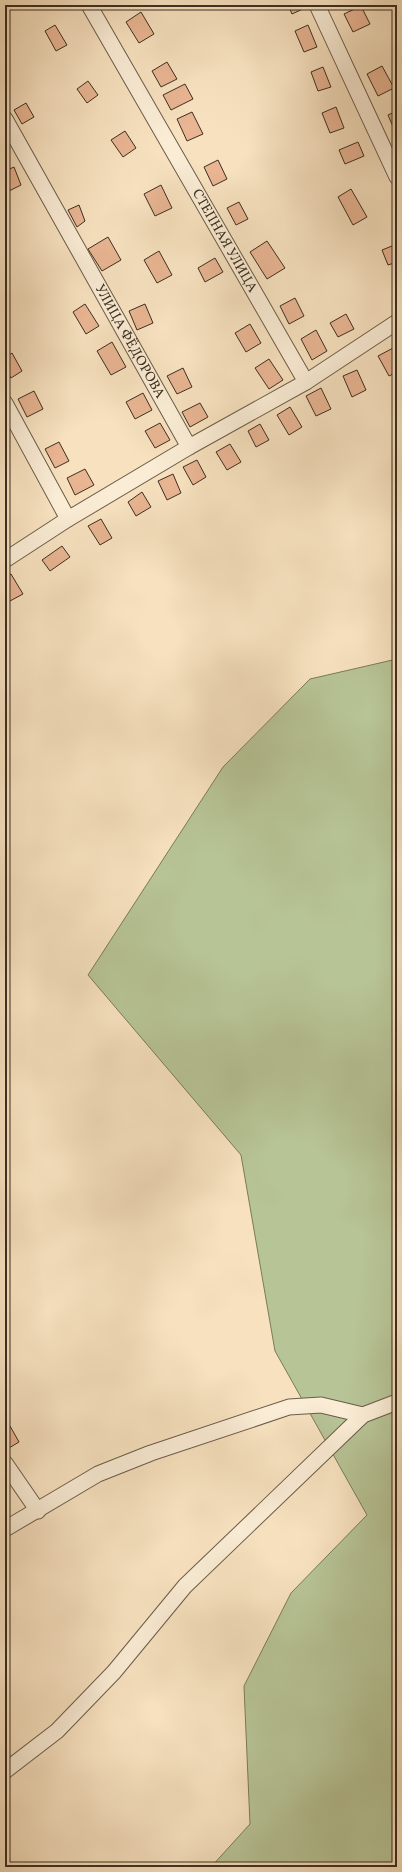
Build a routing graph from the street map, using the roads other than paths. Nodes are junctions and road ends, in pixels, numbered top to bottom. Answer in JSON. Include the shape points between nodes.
{"nodes":[{"id":1,"x":89,"y":5,"type":"edge"},
{"id":2,"x":317,"y":5,"type":"edge"},
{"id":3,"x":5,"y":119,"type":"edge"},
{"id":4,"x":397,"y":178,"type":"edge"},
{"id":5,"x":397,"y":322,"type":"edge"},
{"id":6,"x":306,"y":382,"type":"junction"},
{"id":7,"x":5,"y":403,"type":"edge"},
{"id":8,"x":189,"y":447,"type":"junction"},
{"id":9,"x":68,"y":519,"type":"junction"},
{"id":10,"x":5,"y":560,"type":"edge"},
{"id":11,"x":397,"y":1402,"type":"edge"},
{"id":12,"x":363,"y":1416,"type":"junction"},
{"id":13,"x":5,"y":1463,"type":"edge"},
{"id":14,"x":38,"y":1510,"type":"junction"},
{"id":15,"x":5,"y":1529,"type":"edge"},
{"id":16,"x":5,"y":1771,"type":"edge"}],
"edges":[{"from":1,"to":6,"type":"street","name":"СТЕПНАЯ УЛИЦА"},
{"from":2,"to":4,"type":"street"},
{"from":3,"to":8,"type":"street","name":"УЛИЦА ФЁДОРОВА"},
{"from":5,"to":6,"type":"street"},
{"from":6,"to":8,"type":"street"},
{"from":7,"to":9,"type":"street"},
{"from":8,"to":9,"type":"street"},
{"from":9,"to":10,"type":"street"},
{"from":11,"to":12,"type":"street"},
{"from":12,"to":14,"type":"street","via":[[321,1405],[289,1407],[151,1453],[98,1474]]},
{"from":12,"to":16,"type":"street","via":[[185,1586],[114,1672],[57,1731]]},
{"from":13,"to":14,"type":"street"},
{"from":14,"to":15,"type":"street"}]}
